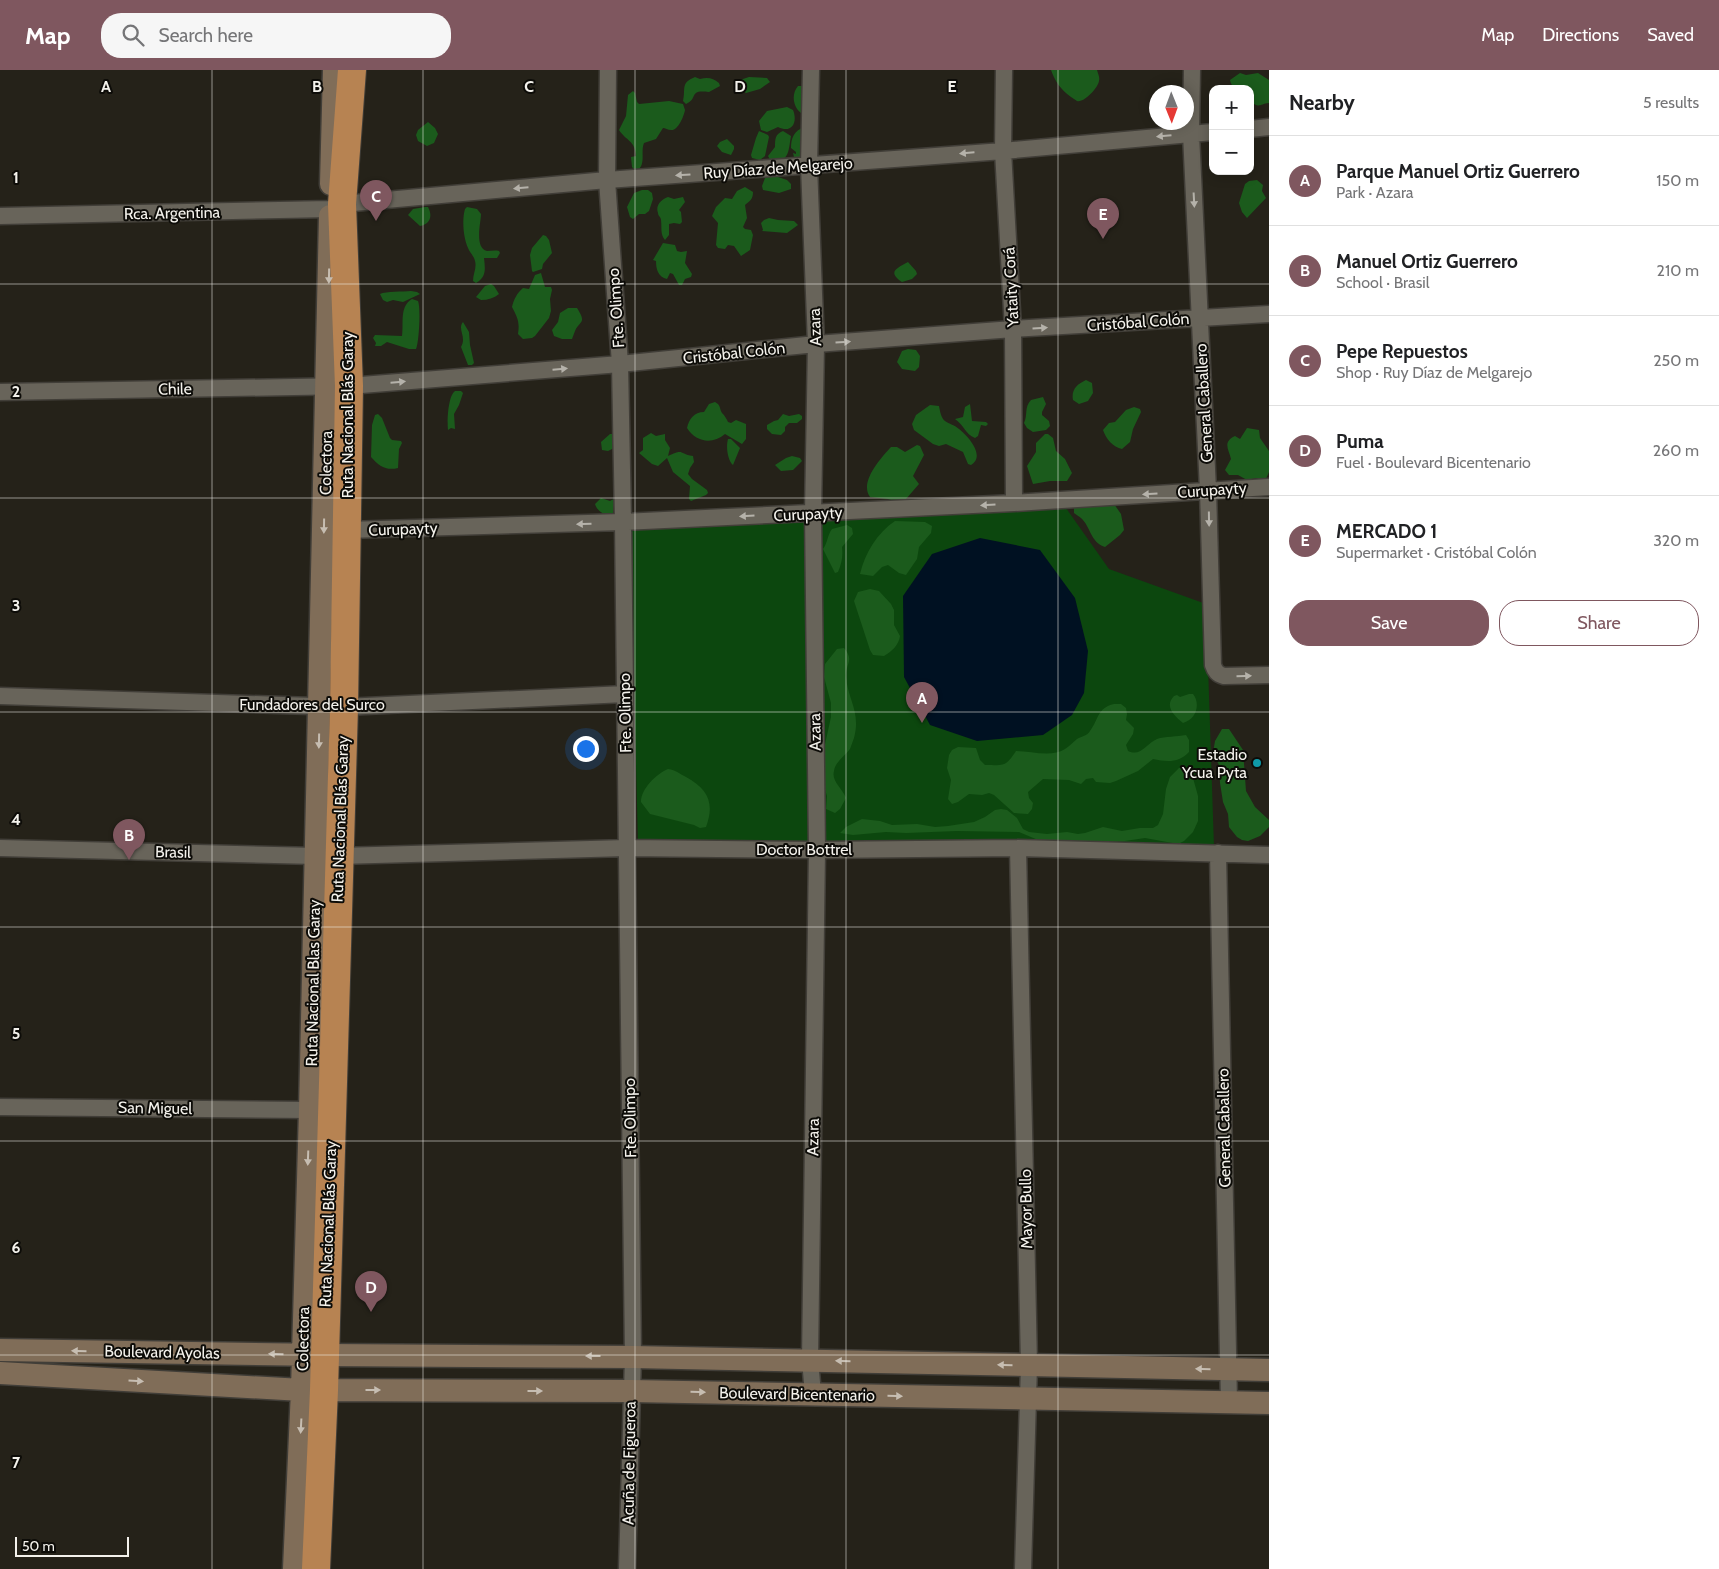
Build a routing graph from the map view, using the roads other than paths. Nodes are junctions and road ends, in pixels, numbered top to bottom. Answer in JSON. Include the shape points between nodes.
{"nodes":[{"id":1,"x":334,"y":70,"type":"edge"},
{"id":2,"x":352,"y":70,"type":"edge"},
{"id":3,"x":608,"y":70,"type":"edge"},
{"id":4,"x":811,"y":70,"type":"edge"},
{"id":5,"x":1004,"y":70,"type":"edge"},
{"id":6,"x":1192,"y":70,"type":"edge"},
{"id":7,"x":1269,"y":127,"type":"edge"},
{"id":8,"x":1254,"y":129,"type":"edge"},
{"id":9,"x":1209,"y":132,"type":"edge"},
{"id":10,"x":1191,"y":134,"type":"junction"},
{"id":11,"x":1003,"y":150,"type":"junction"},
{"id":12,"x":809,"y":166,"type":"junction"},
{"id":13,"x":607,"y":180,"type":"junction"},
{"id":14,"x":336,"y":207,"type":"junction"},
{"id":15,"x":0,"y":216,"type":"edge"},
{"id":16,"x":1269,"y":314,"type":"edge"},
{"id":17,"x":1201,"y":318,"type":"junction"},
{"id":18,"x":1013,"y":330,"type":"junction"},
{"id":19,"x":816,"y":344,"type":"junction"},
{"id":20,"x":620,"y":364,"type":"junction"},
{"id":21,"x":338,"y":386,"type":"junction"},
{"id":22,"x":0,"y":392,"type":"edge"},
{"id":23,"x":1269,"y":487,"type":"edge"},
{"id":24,"x":1208,"y":490,"type":"junction"},
{"id":25,"x":1014,"y":504,"type":"junction"},
{"id":26,"x":813,"y":513,"type":"junction"},
{"id":27,"x":623,"y":522,"type":"junction"},
{"id":28,"x":346,"y":530,"type":"junction"},
{"id":29,"x":1269,"y":675,"type":"edge"},
{"id":30,"x":625,"y":694,"type":"junction"},
{"id":31,"x":0,"y":696,"type":"edge"},
{"id":32,"x":332,"y":707,"type":"junction"},
{"id":33,"x":0,"y":848,"type":"edge"},
{"id":34,"x":627,"y":848,"type":"junction"},
{"id":35,"x":1018,"y":848,"type":"junction"},
{"id":36,"x":817,"y":850,"type":"junction"},
{"id":37,"x":1218,"y":853,"type":"junction"},
{"id":38,"x":1269,"y":855,"type":"edge"},
{"id":39,"x":328,"y":856,"type":"junction"},
{"id":40,"x":0,"y":1107,"type":"edge"},
{"id":41,"x":310,"y":1110,"type":"junction"},
{"id":42,"x":0,"y":1350,"type":"edge"},
{"id":43,"x":314,"y":1355,"type":"junction"},
{"id":44,"x":633,"y":1357,"type":"junction"},
{"id":45,"x":810,"y":1360,"type":"junction"},
{"id":46,"x":1029,"y":1365,"type":"junction"},
{"id":47,"x":1229,"y":1370,"type":"junction"},
{"id":48,"x":1269,"y":1370,"type":"edge"},
{"id":49,"x":0,"y":1373,"type":"edge"},
{"id":50,"x":313,"y":1390,"type":"junction"},
{"id":51,"x":631,"y":1391,"type":"junction"},
{"id":52,"x":813,"y":1394,"type":"junction"},
{"id":53,"x":1028,"y":1399,"type":"junction"},
{"id":54,"x":1229,"y":1403,"type":"junction"},
{"id":55,"x":1269,"y":1404,"type":"edge"},
{"id":56,"x":294,"y":1569,"type":"edge"},
{"id":57,"x":316,"y":1569,"type":"edge"},
{"id":58,"x":627,"y":1569,"type":"edge"},
{"id":59,"x":1023,"y":1569,"type":"edge"}],
"edges":[{"from":1,"to":14,"type":"main road"},
{"from":2,"to":14,"type":"highway","name":"Ruta Nacional Blás Garay"},
{"from":3,"to":13,"type":"street","name":"Fte. Olimpo"},
{"from":4,"to":12,"type":"street","name":"Azara"},
{"from":5,"to":11,"type":"street","name":"Yataity Corá"},
{"from":6,"to":10,"type":"street","name":"General Caballero"},
{"from":7,"to":8,"type":"street"},
{"from":9,"to":10,"type":"street","name":"Ruy Díaz de Melgarejo"},
{"from":10,"to":11,"type":"street","name":"Ruy Díaz de Melgarejo","one_way":true},
{"from":10,"to":17,"type":"street","name":"General Caballero","one_way":true},
{"from":11,"to":12,"type":"street","name":"Ruy Díaz de Melgarejo","one_way":true},
{"from":11,"to":18,"type":"street","name":"Yataity Corá"},
{"from":12,"to":13,"type":"street","name":"Ruy Díaz de Melgarejo","one_way":true},
{"from":12,"to":19,"type":"street","name":"Azara"},
{"from":13,"to":14,"type":"street","name":"Ruy Díaz de Melgarejo","one_way":true},
{"from":13,"to":20,"type":"street","name":"Fte. Olimpo"},
{"from":14,"to":15,"type":"street","name":"Rca. Argentina"},
{"from":14,"to":21,"type":"highway","name":"Ruta Nacional Blás Garay"},
{"from":16,"to":17,"type":"street","name":"Cristóbal Colón"},
{"from":18,"to":17,"type":"street","name":"Cristóbal Colón","one_way":true},
{"from":17,"to":24,"type":"street","name":"General Caballero"},
{"from":19,"to":18,"type":"street","name":"Cristóbal Colón","one_way":true},
{"from":18,"to":25,"type":"street","name":"Yataity Corá"},
{"from":19,"to":20,"type":"street","name":"Cristóbal Colón"},
{"from":19,"to":26,"type":"street","name":"Azara"},
{"from":21,"to":20,"type":"street","name":"Cristóbal Colón","one_way":true},
{"from":20,"to":27,"type":"street","name":"Fte. Olimpo"},
{"from":21,"to":22,"type":"street","name":"Chile"},
{"from":21,"to":28,"type":"highway","name":"Ruta Nacional Blás Garay"},
{"from":21,"to":32,"type":"main road","name":"Colectora","one_way":true},
{"from":23,"to":24,"type":"street","name":"Curupayty"},
{"from":24,"to":25,"type":"street","name":"Curupayty","one_way":true},
{"from":24,"to":29,"type":"street","name":"General Caballero","one_way":true,"via":[[1214,670],[1230,676]]},
{"from":25,"to":26,"type":"street","name":"Curupayty","one_way":true},
{"from":26,"to":27,"type":"street","name":"Curupayty","one_way":true},
{"from":26,"to":36,"type":"street","name":"Azara"},
{"from":27,"to":28,"type":"street","name":"Curupayty","one_way":true},
{"from":27,"to":30,"type":"street","name":"Fte. Olimpo"},
{"from":28,"to":32,"type":"highway","name":"Ruta Nacional Blás Garay"},
{"from":30,"to":32,"type":"street","name":"Fundadores del Surco"},
{"from":30,"to":34,"type":"street","name":"Fte. Olimpo"},
{"from":31,"to":32,"type":"street","name":"Fundadores del Surco"},
{"from":32,"to":39,"type":"highway","name":"Ruta Nacional Blás Garay"},
{"from":33,"to":39,"type":"street","name":"Brasil"},
{"from":34,"to":36,"type":"street","name":"Doctor Bottrel"},
{"from":34,"to":39,"type":"street","name":"Doctor Bottrel"},
{"from":34,"to":44,"type":"street","name":"Fte. Olimpo"},
{"from":35,"to":36,"type":"street","name":"Doctor Bottrel"},
{"from":35,"to":37,"type":"street","name":"Doctor Bottrel"},
{"from":35,"to":46,"type":"street","name":"Mayor Bullo"},
{"from":36,"to":45,"type":"street","name":"Azara"},
{"from":37,"to":38,"type":"street","name":"Doctor Bottrel"},
{"from":37,"to":47,"type":"street","name":"General Caballero"},
{"from":39,"to":41,"type":"main road","name":"Ruta Nacional Blas Garay"},
{"from":39,"to":43,"type":"highway","name":"Ruta Nacional Blás Garay"},
{"from":40,"to":41,"type":"street","name":"San Miguel"},
{"from":41,"to":43,"type":"main road","name":"Colectora","one_way":true},
{"from":43,"to":42,"type":"main road","name":"Boulevard Ayolas","one_way":true},
{"from":44,"to":43,"type":"main road","name":"Boulevard Bicentenario","one_way":true},
{"from":43,"to":50,"type":"highway","name":"Ruta Nacional Blás Garay"},
{"from":44,"to":45,"type":"main road","name":"Boulevard Bicentenario"},
{"from":44,"to":51,"type":"street","name":"Acuña de Figueroa"},
{"from":46,"to":45,"type":"main road","name":"Boulevard Bicentenario","one_way":true},
{"from":45,"to":52,"type":"street","name":"Azara"},
{"from":47,"to":46,"type":"main road","name":"Boulevard Bicentenario","one_way":true},
{"from":46,"to":53,"type":"street","name":"Mayor Bullo"},
{"from":47,"to":48,"type":"main road","name":"Boulevard Bicentenario"},
{"from":47,"to":54,"type":"street","name":"General Caballero"},
{"from":49,"to":50,"type":"main road","name":"Boulevard Ayolas","one_way":true},
{"from":50,"to":51,"type":"main road","name":"Boulevard Bicentenario","one_way":true},
{"from":50,"to":56,"type":"main road","name":"Colectora","one_way":true},
{"from":50,"to":57,"type":"highway","name":"Ruta Nacional Blás Garay"},
{"from":51,"to":52,"type":"main road","name":"Boulevard Bicentenario","one_way":true},
{"from":51,"to":58,"type":"street","name":"Acuña de Figueroa"},
{"from":52,"to":53,"type":"main road","name":"Boulevard Bicentenario","one_way":true},
{"from":53,"to":54,"type":"main road","name":"Boulevard Bicentenario"},
{"from":53,"to":59,"type":"street","name":"Mayor Bullo"},
{"from":54,"to":55,"type":"main road","name":"Boulevard Bicentenario"}]}
